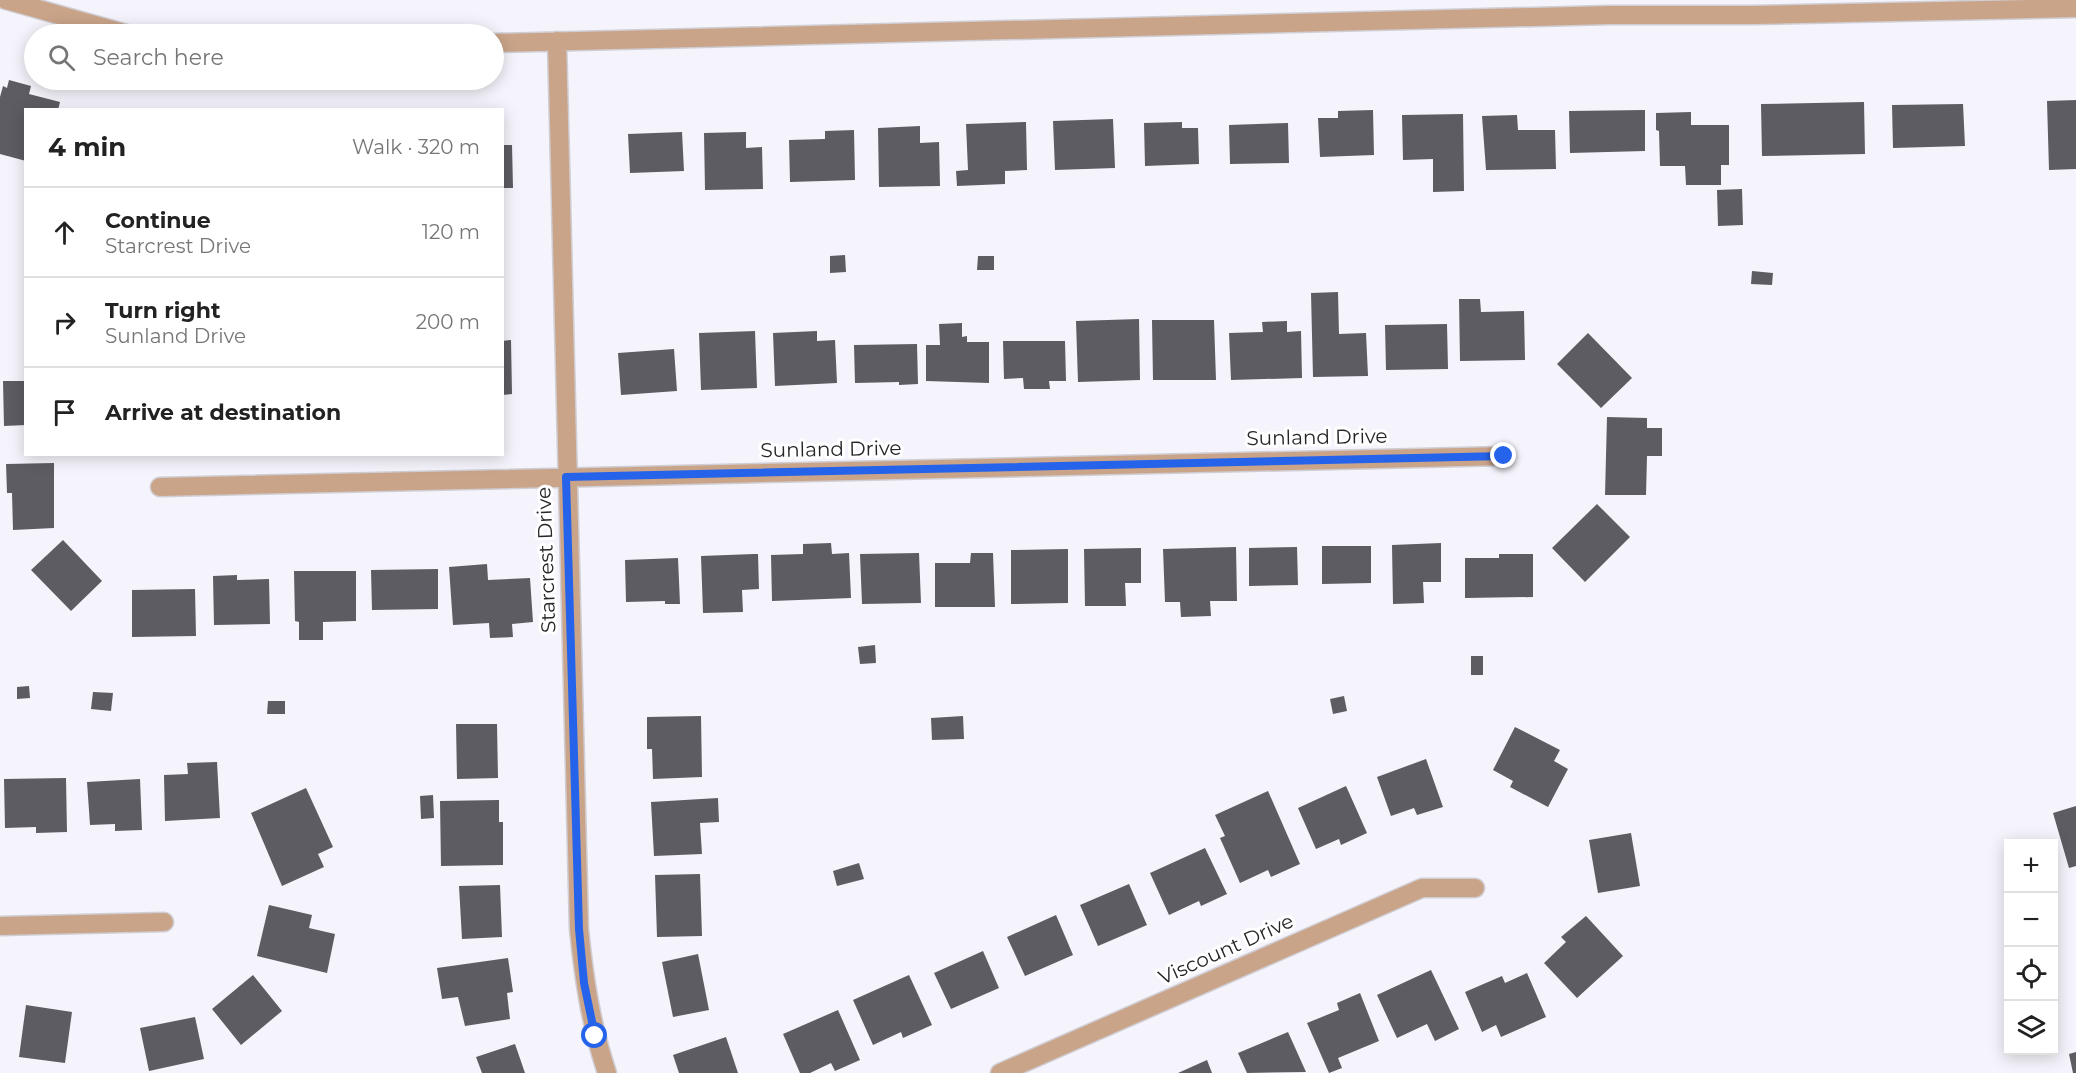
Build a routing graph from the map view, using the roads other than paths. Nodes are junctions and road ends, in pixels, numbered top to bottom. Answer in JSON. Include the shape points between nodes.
{"nodes":[{"id":1,"x":6,"y":0,"type":"edge"},
{"id":2,"x":2076,"y":8,"type":"edge"},
{"id":3,"x":91,"y":24,"type":"edge"},
{"id":4,"x":557,"y":41,"type":"junction"},
{"id":5,"x":504,"y":43,"type":"edge"},
{"id":6,"x":1504,"y":456,"type":"dead end"},
{"id":7,"x":566,"y":477,"type":"junction"},
{"id":8,"x":160,"y":487,"type":"dead end"},
{"id":9,"x":1475,"y":888,"type":"dead end"},
{"id":10,"x":164,"y":922,"type":"dead end"},
{"id":11,"x":0,"y":926,"type":"edge"},
{"id":12,"x":607,"y":1073,"type":"edge"},
{"id":13,"x":1000,"y":1073,"type":"edge"}],
"edges":[{"from":1,"to":3,"type":"street"},
{"from":2,"to":4,"type":"street","via":[[1610,15]]},
{"from":4,"to":5,"type":"street"},
{"from":4,"to":7,"type":"street","name":"Starcrest Drive"},
{"from":6,"to":7,"type":"street","name":"Sunland Drive"},
{"from":7,"to":8,"type":"street","name":"Sunland Drive"},
{"from":7,"to":12,"type":"street","name":"Starcrest Drive","via":[[579,929],[586,994]]},
{"from":9,"to":13,"type":"street","name":"Viscount Drive","via":[[1422,888]]},
{"from":10,"to":11,"type":"street"}]}
